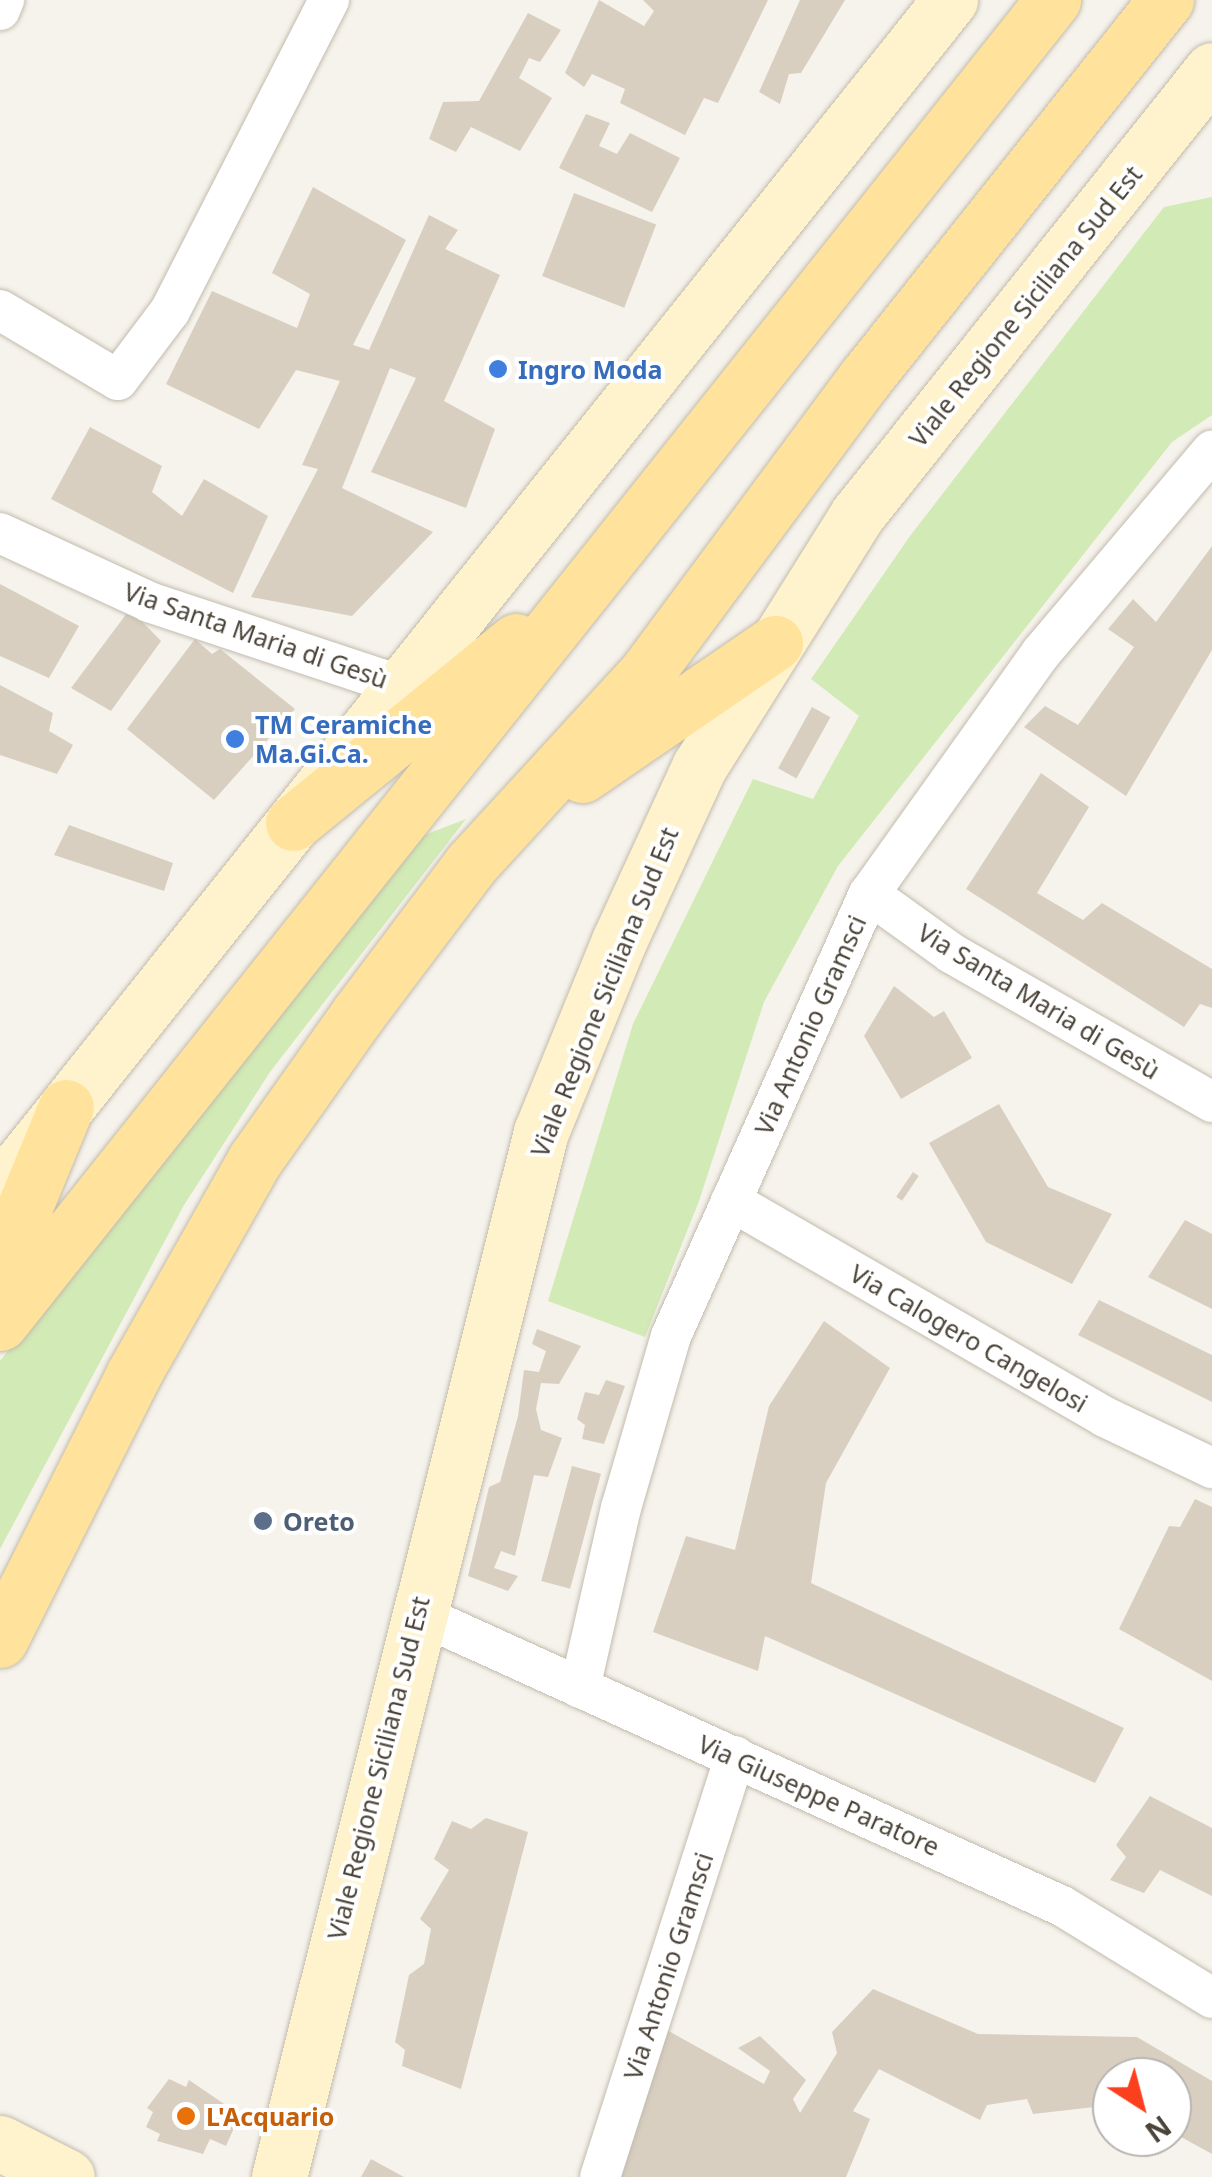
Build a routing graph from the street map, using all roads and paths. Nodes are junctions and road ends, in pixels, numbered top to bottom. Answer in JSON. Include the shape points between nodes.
{"nodes":[{"id":1,"x":4,"y":0,"type":"edge"},
{"id":2,"x":329,"y":0,"type":"edge"},
{"id":3,"x":950,"y":0,"type":"edge"},
{"id":4,"x":1053,"y":0,"type":"edge"},
{"id":5,"x":1166,"y":0,"type":"edge"},
{"id":6,"x":0,"y":10,"type":"edge"},
{"id":7,"x":1208,"y":89,"type":"edge"},
{"id":8,"x":0,"y":310,"type":"edge"},
{"id":9,"x":1212,"y":451,"type":"edge"},
{"id":10,"x":0,"y":533,"type":"edge"},
{"id":11,"x":599,"y":572,"type":"junction"},
{"id":12,"x":775,"y":642,"type":"junction"},
{"id":13,"x":402,"y":686,"type":"junction"},
{"id":14,"x":293,"y":823,"type":"junction"},
{"id":15,"x":471,"y":864,"type":"junction"},
{"id":16,"x":869,"y":894,"type":"junction"},
{"id":17,"x":1212,"y":1102,"type":"edge"},
{"id":18,"x":66,"y":1107,"type":"junction"},
{"id":19,"x":0,"y":1190,"type":"edge"},
{"id":20,"x":731,"y":1200,"type":"junction"},
{"id":21,"x":0,"y":1267,"type":"edge"},
{"id":22,"x":0,"y":1323,"type":"edge"},
{"id":23,"x":1212,"y":1468,"type":"edge"},
{"id":24,"x":416,"y":1612,"type":"junction"},
{"id":25,"x":0,"y":1640,"type":"edge"},
{"id":26,"x":580,"y":1688,"type":"junction"},
{"id":27,"x":735,"y":1756,"type":"junction"},
{"id":28,"x":1212,"y":1998,"type":"edge"},
{"id":29,"x":0,"y":2143,"type":"edge"},
{"id":30,"x":66,"y":2177,"type":"edge"},
{"id":31,"x":278,"y":2177,"type":"edge"},
{"id":32,"x":600,"y":2177,"type":"edge"}],
"edges":[{"from":1,"to":6,"type":"street"},
{"from":2,"to":8,"type":"street","via":[[170,311],[118,380]]},
{"from":3,"to":13,"type":"street"},
{"from":4,"to":11,"type":"main road"},
{"from":5,"to":15,"type":"main road","via":[[866,377],[646,673]]},
{"from":7,"to":12,"type":"street","name":"Viale Regione Siciliana Sud Est","via":[[858,515]]},
{"from":9,"to":16,"type":"street","name":"Via Antonio Gramsci","via":[[1041,653]]},
{"from":10,"to":13,"type":"street","name":"Via Santa Maria di Gesù","via":[[149,602]]},
{"from":11,"to":14,"type":"main road"},
{"from":11,"to":22,"type":"main road"},
{"from":12,"to":15,"type":"main road","via":[[601,759]]},
{"from":12,"to":24,"type":"street","name":"Viale Regione Siciliana Sud Est","via":[[699,767],[541,1132]]},
{"from":13,"to":14,"type":"street"},
{"from":14,"to":18,"type":"street"},
{"from":15,"to":25,"type":"main road","via":[[254,1161],[133,1375]]},
{"from":16,"to":17,"type":"street","name":"Via Santa Maria di Gesù","via":[[951,953]]},
{"from":16,"to":20,"type":"street","name":"Via Antonio Gramsci"},
{"from":18,"to":19,"type":"street"},
{"from":18,"to":21,"type":"main road"},
{"from":20,"to":23,"type":"street","name":"Via Calogero Cangelosi","via":[[1105,1417]]},
{"from":20,"to":26,"type":"street","name":"Via Antonio Gramsci","via":[[671,1336],[621,1508]]},
{"from":24,"to":26,"type":"street","name":"Via Giuseppe Paratore"},
{"from":24,"to":31,"type":"street","name":"Viale Regione Siciliana Sud Est"},
{"from":26,"to":27,"type":"street","name":"Via Giuseppe Paratore"},
{"from":27,"to":28,"type":"street","name":"Via Giuseppe Paratore","via":[[1062,1906]]},
{"from":27,"to":32,"type":"street","name":"Via Antonio Gramsci"},
{"from":29,"to":30,"type":"street"}]}
